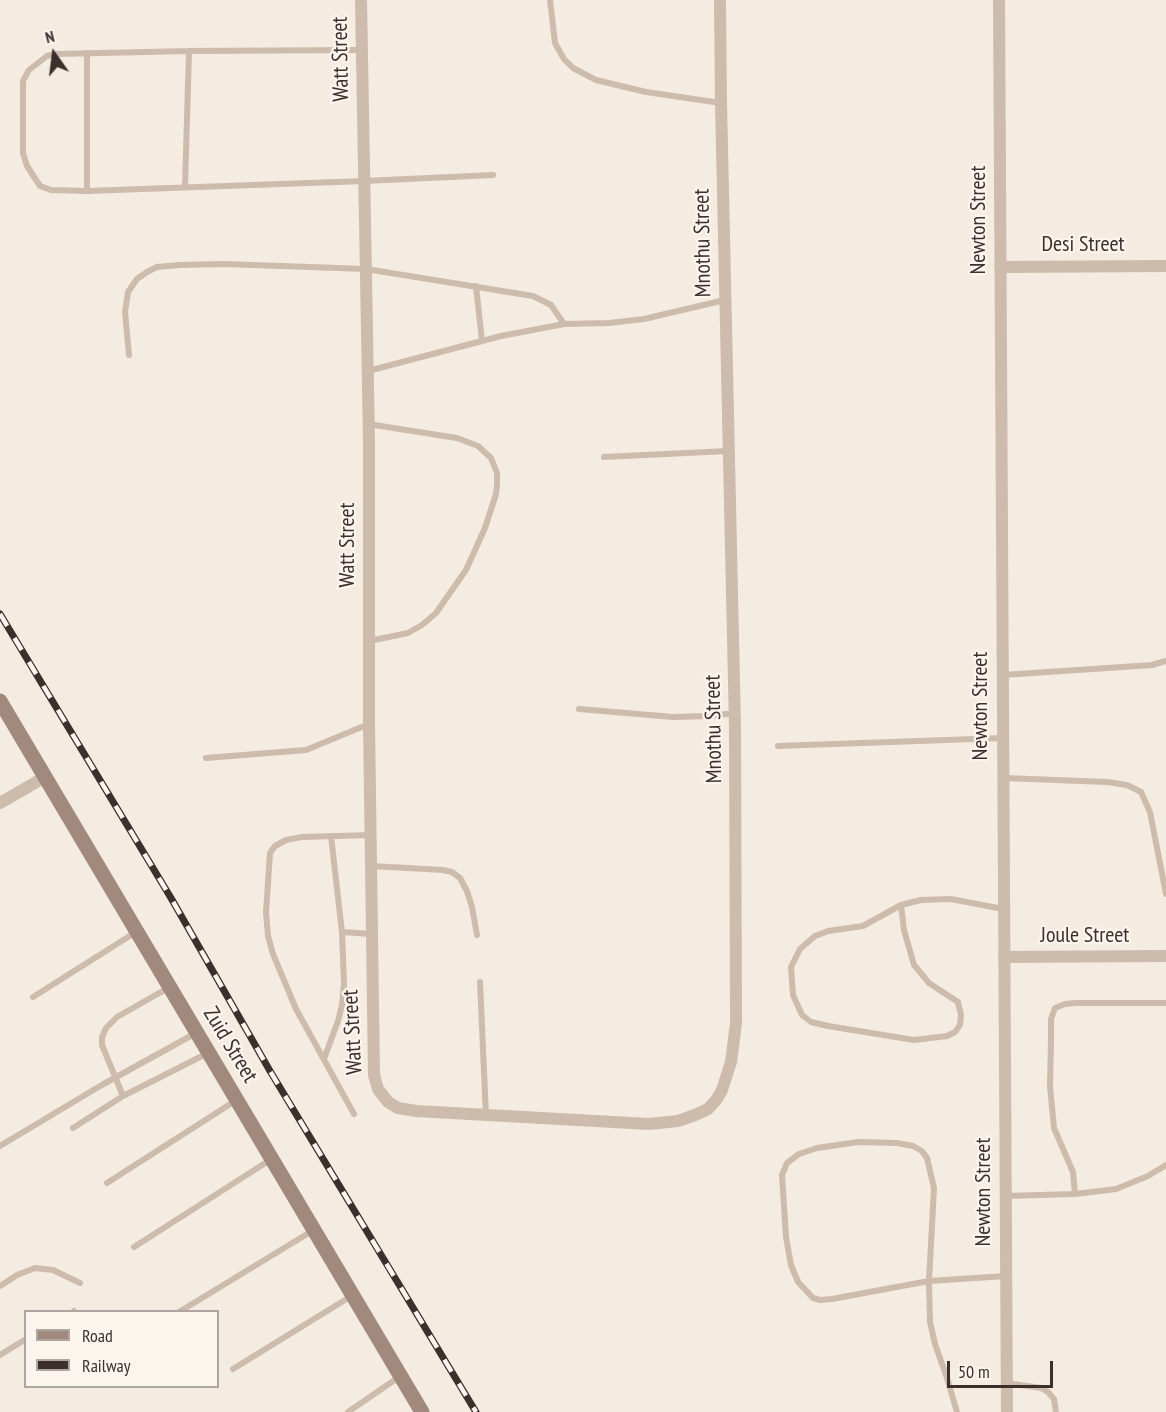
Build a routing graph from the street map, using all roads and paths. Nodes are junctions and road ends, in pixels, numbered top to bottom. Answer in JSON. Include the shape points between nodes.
{"nodes":[{"id":1,"x":361,"y":0,"type":"edge"},
{"id":2,"x":550,"y":0,"type":"edge"},
{"id":3,"x":720,"y":0,"type":"edge"},
{"id":4,"x":999,"y":0,"type":"edge"},
{"id":5,"x":362,"y":50,"type":"junction"},
{"id":6,"x":189,"y":51,"type":"junction"},
{"id":7,"x":87,"y":53,"type":"junction"},
{"id":8,"x":720,"y":103,"type":"junction"},
{"id":9,"x":493,"y":175,"type":"dead end"},
{"id":10,"x":364,"y":182,"type":"junction"},
{"id":11,"x":185,"y":187,"type":"junction"},
{"id":12,"x":87,"y":191,"type":"junction"},
{"id":13,"x":1166,"y":266,"type":"edge"},
{"id":14,"x":1000,"y":267,"type":"junction"},
{"id":15,"x":366,"y":269,"type":"junction"},
{"id":16,"x":476,"y":286,"type":"junction"},
{"id":17,"x":726,"y":300,"type":"junction"},
{"id":18,"x":564,"y":324,"type":"junction"},
{"id":19,"x":482,"y":341,"type":"junction"},
{"id":20,"x":129,"y":354,"type":"dead end"},
{"id":21,"x":368,"y":371,"type":"junction"},
{"id":22,"x":368,"y":424,"type":"junction"},
{"id":23,"x":728,"y":451,"type":"junction"},
{"id":24,"x":604,"y":457,"type":"dead end"},
{"id":25,"x":369,"y":641,"type":"junction"},
{"id":26,"x":1166,"y":661,"type":"edge"},
{"id":27,"x":1002,"y":675,"type":"junction"},
{"id":28,"x":0,"y":701,"type":"edge"},
{"id":29,"x":579,"y":709,"type":"dead end"},
{"id":30,"x":735,"y":712,"type":"junction"},
{"id":31,"x":369,"y":724,"type":"junction"},
{"id":32,"x":1003,"y":738,"type":"junction"},
{"id":33,"x":778,"y":746,"type":"dead end"},
{"id":34,"x":206,"y":758,"type":"dead end"},
{"id":35,"x":45,"y":777,"type":"junction"},
{"id":36,"x":1003,"y":778,"type":"junction"},
{"id":37,"x":0,"y":803,"type":"edge"},
{"id":38,"x":371,"y":835,"type":"junction"},
{"id":39,"x":331,"y":837,"type":"junction"},
{"id":40,"x":371,"y":866,"type":"junction"},
{"id":41,"x":1166,"y":894,"type":"edge"},
{"id":42,"x":901,"y":905,"type":"junction"},
{"id":43,"x":1004,"y":909,"type":"junction"},
{"id":44,"x":136,"y":932,"type":"junction"},
{"id":45,"x":342,"y":933,"type":"junction"},
{"id":46,"x":371,"y":934,"type":"junction"},
{"id":47,"x":477,"y":935,"type":"dead end"},
{"id":48,"x":1166,"y":956,"type":"edge"},
{"id":49,"x":1004,"y":957,"type":"junction"},
{"id":50,"x":480,"y":982,"type":"dead end"},
{"id":51,"x":169,"y":988,"type":"junction"},
{"id":52,"x":33,"y":997,"type":"dead end"},
{"id":53,"x":1166,"y":1003,"type":"edge"},
{"id":54,"x":196,"y":1033,"type":"junction"},
{"id":55,"x":208,"y":1053,"type":"junction"},
{"id":56,"x":324,"y":1059,"type":"junction"},
{"id":57,"x":115,"y":1077,"type":"junction"},
{"id":58,"x":378,"y":1089,"type":"joint"},
{"id":59,"x":123,"y":1096,"type":"junction"},
{"id":60,"x":236,"y":1101,"type":"junction"},
{"id":61,"x":354,"y":1114,"type":"dead end"},
{"id":62,"x":486,"y":1116,"type":"junction"},
{"id":63,"x":74,"y":1128,"type":"dead end"},
{"id":64,"x":0,"y":1146,"type":"edge"},
{"id":65,"x":271,"y":1159,"type":"junction"},
{"id":66,"x":1166,"y":1165,"type":"edge"},
{"id":67,"x":107,"y":1183,"type":"dead end"},
{"id":68,"x":1075,"y":1194,"type":"junction"},
{"id":69,"x":1006,"y":1196,"type":"junction"},
{"id":70,"x":314,"y":1230,"type":"junction"},
{"id":71,"x":134,"y":1247,"type":"dead end"},
{"id":72,"x":1006,"y":1276,"type":"junction"},
{"id":73,"x":929,"y":1281,"type":"junction"},
{"id":74,"x":81,"y":1283,"type":"dead end"},
{"id":75,"x":0,"y":1286,"type":"edge"},
{"id":76,"x":353,"y":1295,"type":"junction"},
{"id":77,"x":181,"y":1310,"type":"edge"},
{"id":78,"x":24,"y":1341,"type":"edge"},
{"id":79,"x":0,"y":1354,"type":"edge"},
{"id":80,"x":233,"y":1369,"type":"dead end"},
{"id":81,"x":401,"y":1376,"type":"junction"},
{"id":82,"x":1006,"y":1383,"type":"junction"},
{"id":83,"x":348,"y":1412,"type":"edge"},
{"id":84,"x":422,"y":1412,"type":"edge"},
{"id":85,"x":957,"y":1412,"type":"edge"},
{"id":86,"x":1008,"y":1412,"type":"edge"},
{"id":87,"x":1056,"y":1412,"type":"edge"}],
"edges":[{"from":1,"to":5,"type":"street","name":"Watt Street"},
{"from":2,"to":8,"type":"lane","via":[[555,43],[573,68],[596,80],[636,90]]},
{"from":3,"to":8,"type":"street","name":"Mnothu Street"},
{"from":4,"to":14,"type":"street","name":"Newton Street"},
{"from":5,"to":6,"type":"lane"},
{"from":5,"to":10,"type":"street","name":"Watt Street"},
{"from":6,"to":7,"type":"lane"},
{"from":6,"to":11,"type":"lane"},
{"from":7,"to":12,"type":"lane"},
{"from":7,"to":12,"type":"lane","via":[[47,56],[29,70],[23,81],[23,153],[27,166],[40,186]]},
{"from":8,"to":17,"type":"street","name":"Mnothu Street"},
{"from":9,"to":10,"type":"lane"},
{"from":10,"to":11,"type":"lane"},
{"from":10,"to":15,"type":"street","name":"Watt Street"},
{"from":11,"to":12,"type":"lane"},
{"from":13,"to":14,"type":"street","name":"Desi Street"},
{"from":14,"to":27,"type":"street","name":"Newton Street"},
{"from":15,"to":16,"type":"lane"},
{"from":15,"to":20,"type":"lane","via":[[224,264],[157,267],[137,279],[128,292],[125,312]]},
{"from":15,"to":21,"type":"street","name":"Watt Street"},
{"from":16,"to":18,"type":"lane","via":[[544,301],[557,311]]},
{"from":16,"to":19,"type":"lane"},
{"from":17,"to":18,"type":"lane","via":[[644,319]]},
{"from":17,"to":23,"type":"street","name":"Mnothu Street"},
{"from":18,"to":19,"type":"lane"},
{"from":19,"to":21,"type":"lane"},
{"from":21,"to":22,"type":"street","name":"Watt Street"},
{"from":22,"to":25,"type":"street","name":"Watt Street"},
{"from":22,"to":25,"type":"lane","via":[[456,438],[478,446],[491,458],[497,473],[496,494],[485,528],[466,570],[436,613],[408,633]]},
{"from":23,"to":24,"type":"lane"},
{"from":23,"to":30,"type":"street","name":"Mnothu Street"},
{"from":25,"to":31,"type":"street","name":"Watt Street"},
{"from":26,"to":27,"type":"lane"},
{"from":27,"to":32,"type":"street","name":"Newton Street"},
{"from":28,"to":35,"type":"street","name":"Zuid Street"},
{"from":29,"to":30,"type":"lane","via":[[673,717]]},
{"from":30,"to":62,"type":"street","name":"Mnothu Street","via":[[736,1023],[731,1062],[717,1099],[708,1109],[678,1121],[650,1124]]},
{"from":31,"to":34,"type":"lane","via":[[306,750]]},
{"from":31,"to":38,"type":"street","name":"Watt Street"},
{"from":32,"to":33,"type":"lane"},
{"from":32,"to":36,"type":"street","name":"Newton Street"},
{"from":35,"to":37,"type":"street"},
{"from":35,"to":44,"type":"street","name":"Zuid Street"},
{"from":36,"to":41,"type":"lane","via":[[1107,782],[1142,792],[1150,812]]},
{"from":36,"to":43,"type":"street","name":"Newton Street"},
{"from":38,"to":39,"type":"lane"},
{"from":38,"to":40,"type":"street","name":"Watt Street"},
{"from":39,"to":45,"type":"lane"},
{"from":39,"to":56,"type":"lane","via":[[302,837],[275,846],[270,853],[266,912],[273,954],[296,1009]]},
{"from":40,"to":46,"type":"street","name":"Watt Street"},
{"from":40,"to":47,"type":"lane","via":[[452,872],[467,891]]},
{"from":42,"to":42,"type":"lane","via":[[863,926],[815,936],[800,949],[791,967],[790,981],[802,1015],[828,1026],[907,1039],[938,1038],[955,1032],[961,1015],[958,1002],[929,982],[914,965]]},
{"from":42,"to":43,"type":"lane","via":[[935,898]]},
{"from":43,"to":49,"type":"street","name":"Newton Street"},
{"from":44,"to":51,"type":"street","name":"Zuid Street"},
{"from":44,"to":52,"type":"lane"},
{"from":45,"to":46,"type":"lane"},
{"from":45,"to":56,"type":"lane","via":[[342,1005]]},
{"from":46,"to":58,"type":"street","name":"Watt Street","via":[[372,1050]]},
{"from":48,"to":49,"type":"street","name":"Joule Street"},
{"from":49,"to":69,"type":"street","name":"Newton Street"},
{"from":50,"to":62,"type":"lane"},
{"from":51,"to":54,"type":"street","name":"Zuid Street"},
{"from":51,"to":57,"type":"lane","via":[[117,1017],[106,1028],[102,1045]]},
{"from":53,"to":68,"type":"lane","via":[[1076,1002],[1055,1008],[1050,1050],[1054,1128],[1073,1172]]},
{"from":54,"to":55,"type":"street","name":"Zuid Street"},
{"from":54,"to":57,"type":"lane"},
{"from":55,"to":59,"type":"lane"},
{"from":55,"to":60,"type":"street","name":"Zuid Street"},
{"from":56,"to":61,"type":"lane"},
{"from":57,"to":59,"type":"lane"},
{"from":57,"to":64,"type":"lane"},
{"from":58,"to":62,"type":"street","name":"Mnothu Street","via":[[387,1102],[398,1108]]},
{"from":59,"to":63,"type":"lane"},
{"from":60,"to":65,"type":"street","name":"Zuid Street"},
{"from":60,"to":67,"type":"lane"},
{"from":65,"to":70,"type":"street","name":"Zuid Street"},
{"from":65,"to":71,"type":"lane"},
{"from":66,"to":68,"type":"lane","via":[[1116,1189]]},
{"from":68,"to":69,"type":"lane"},
{"from":69,"to":72,"type":"street","name":"Newton Street"},
{"from":70,"to":76,"type":"street","name":"Zuid Street"},
{"from":70,"to":77,"type":"lane"},
{"from":72,"to":73,"type":"lane"},
{"from":72,"to":82,"type":"street","name":"Newton Street"},
{"from":73,"to":73,"type":"lane","via":[[832,1299],[820,1300],[806,1293],[791,1265],[786,1237],[782,1175],[787,1163],[817,1148],[858,1142],[897,1143],[922,1151],[931,1168],[934,1188]]},
{"from":73,"to":85,"type":"lane","via":[[930,1322]]},
{"from":74,"to":75,"type":"lane","via":[[53,1270],[34,1268]]},
{"from":76,"to":80,"type":"lane"},
{"from":76,"to":81,"type":"street","name":"Zuid Street"},
{"from":78,"to":79,"type":"lane"},
{"from":81,"to":83,"type":"lane"},
{"from":81,"to":84,"type":"street","name":"Zuid Street"},
{"from":82,"to":86,"type":"street","name":"Newton Street"},
{"from":82,"to":87,"type":"lane","via":[[1048,1392]]}]}
